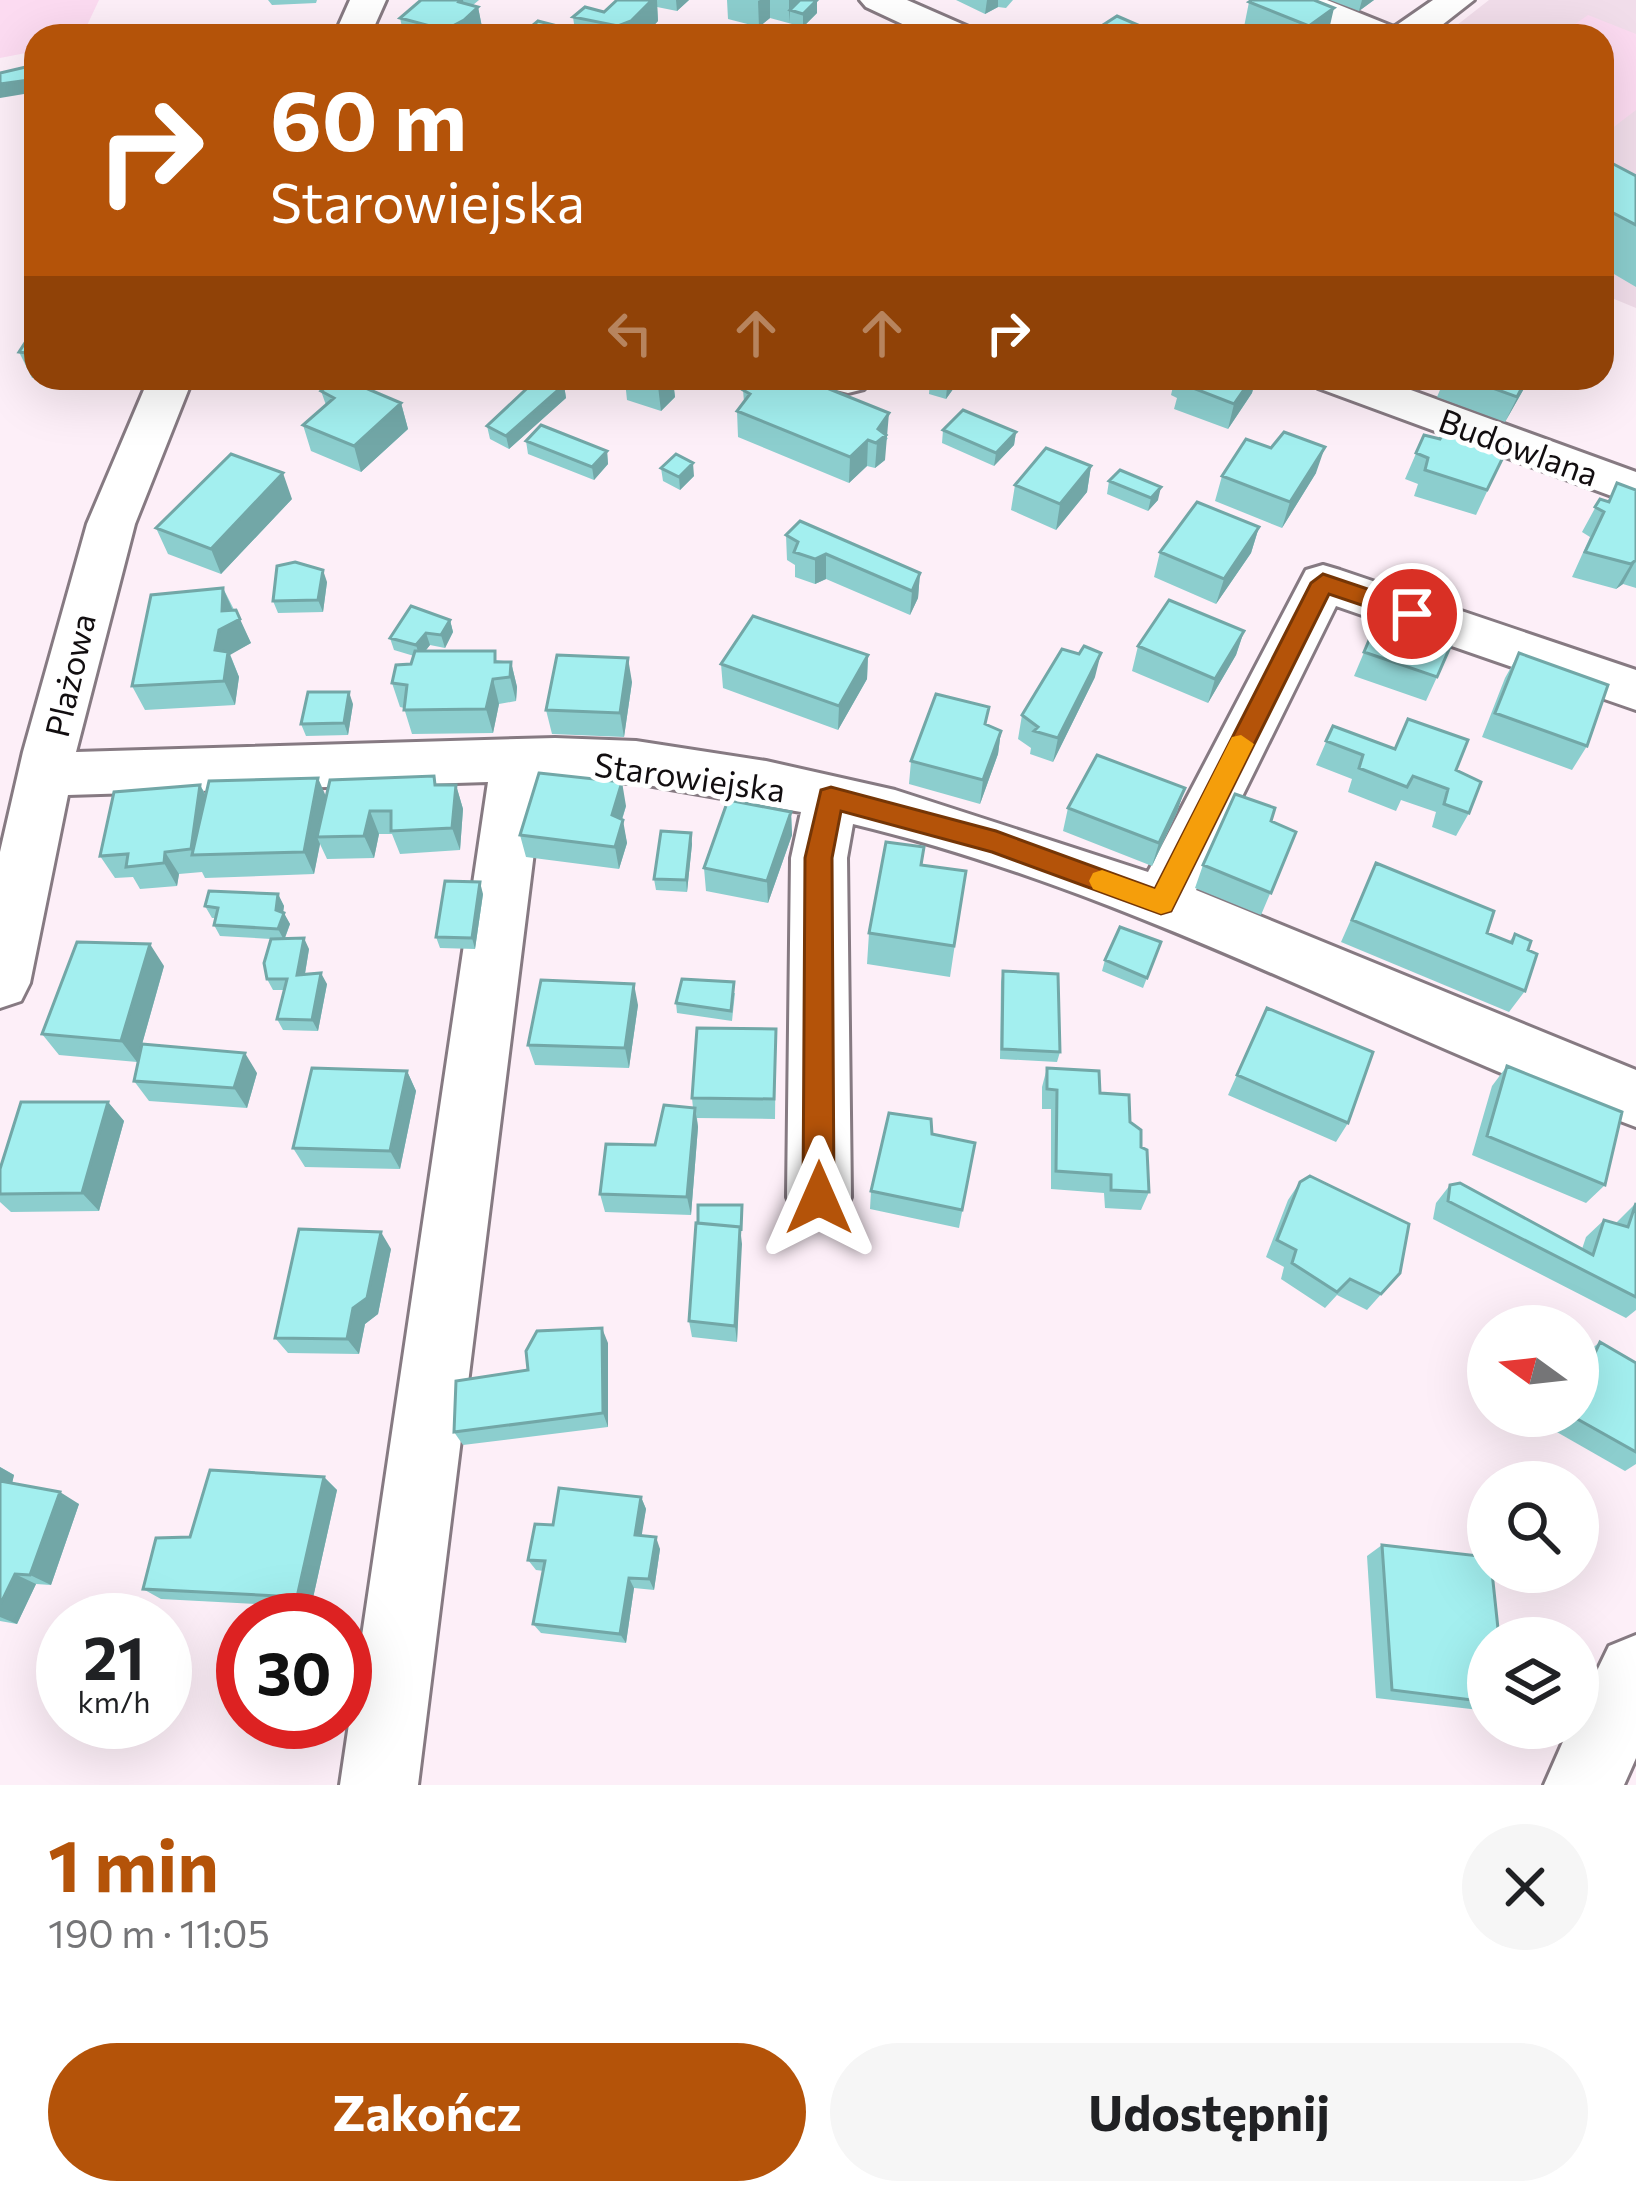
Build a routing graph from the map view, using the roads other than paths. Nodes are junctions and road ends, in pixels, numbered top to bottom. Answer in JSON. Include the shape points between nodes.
{"nodes":[{"id":1,"x":878,"y":0,"type":"edge"},
{"id":2,"x":1296,"y":0,"type":"edge"},
{"id":3,"x":1456,"y":0,"type":"edge"},
{"id":4,"x":931,"y":24,"type":"edge"},
{"id":5,"x":1355,"y":24,"type":"edge"},
{"id":6,"x":1421,"y":24,"type":"edge"},
{"id":7,"x":165,"y":390,"type":"edge"},
{"id":8,"x":1367,"y":390,"type":"edge"},
{"id":9,"x":1636,"y":489,"type":"edge"},
{"id":10,"x":1636,"y":690,"type":"edge"},
{"id":11,"x":518,"y":761,"type":"junction"},
{"id":12,"x":47,"y":774,"type":"junction"},
{"id":13,"x":831,"y":798,"type":"junction"},
{"id":14,"x":1161,"y":903,"type":"junction"},
{"id":15,"x":0,"y":983,"type":"edge"},
{"id":16,"x":1636,"y":1099,"type":"edge"},
{"id":17,"x":819,"y":1198,"type":"dead end"},
{"id":18,"x":1636,"y":1673,"type":"edge"},
{"id":19,"x":379,"y":1785,"type":"edge"},
{"id":20,"x":1583,"y":1785,"type":"edge"}],
"edges":[{"from":1,"to":4,"type":"street"},
{"from":2,"to":5,"type":"street"},
{"from":3,"to":6,"type":"street"},
{"from":7,"to":12,"type":"street","name":"Plażowa","via":[[94,566]]},
{"from":8,"to":9,"type":"street","name":"Budowlana"},
{"from":10,"to":14,"type":"street","via":[[1323,583]]},
{"from":11,"to":12,"type":"street","name":"Starowiejska"},
{"from":11,"to":13,"type":"street","name":"Starowiejska","via":[[629,761]]},
{"from":11,"to":19,"type":"street"},
{"from":12,"to":15,"type":"street","name":"Plażowa"},
{"from":13,"to":14,"type":"street","name":"Starowiejska","via":[[996,842]]},
{"from":13,"to":17,"type":"street","via":[[819,858]]},
{"from":14,"to":16,"type":"street","name":"Starowiejska"},
{"from":18,"to":20,"type":"street"}]}
